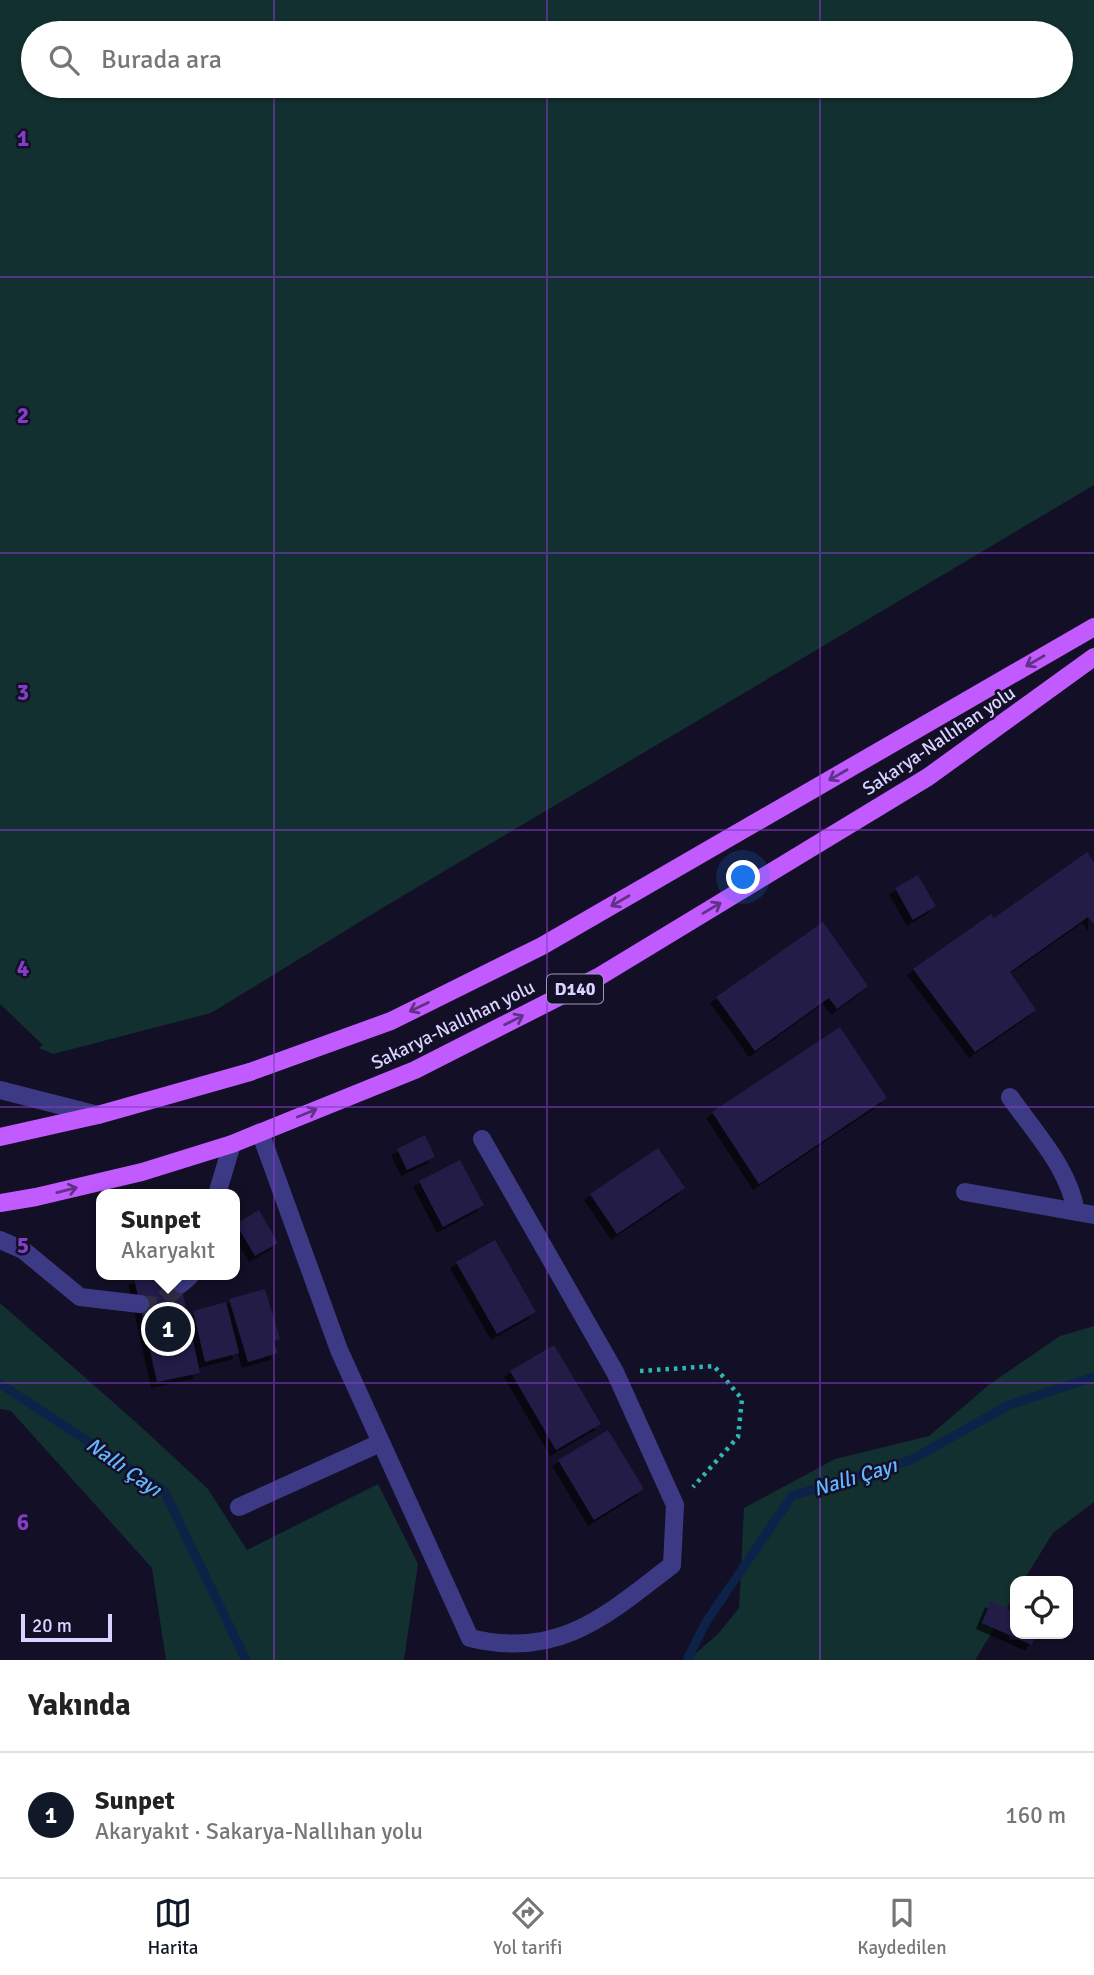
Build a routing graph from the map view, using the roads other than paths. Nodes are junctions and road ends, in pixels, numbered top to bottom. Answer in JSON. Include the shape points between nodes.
{"nodes":[{"id":1,"x":1094,"y":627,"type":"edge"},
{"id":2,"x":1094,"y":657,"type":"edge"},
{"id":3,"x":0,"y":1090,"type":"edge"},
{"id":4,"x":1010,"y":1097,"type":"dead end"},
{"id":5,"x":98,"y":1115,"type":"junction"},
{"id":6,"x":261,"y":1132,"type":"junction"},
{"id":7,"x":0,"y":1137,"type":"edge"},
{"id":8,"x":482,"y":1139,"type":"dead end"},
{"id":9,"x":232,"y":1143,"type":"junction"},
{"id":10,"x":218,"y":1189,"type":"edge"},
{"id":11,"x":965,"y":1192,"type":"dead end"},
{"id":12,"x":0,"y":1203,"type":"edge"},
{"id":13,"x":1085,"y":1213,"type":"edge"},
{"id":14,"x":0,"y":1240,"type":"edge"},
{"id":15,"x":140,"y":1304,"type":"tunnel mouth"},
{"id":16,"x":380,"y":1443,"type":"junction"},
{"id":17,"x":239,"y":1507,"type":"dead end"}],
"edges":[{"from":1,"to":5,"type":"main road","name":"Sakarya-Nallıhan yolu","number":"D140","one_way":true,"via":[[542,946],[391,1021],[250,1072]]},
{"from":6,"to":2,"type":"main road","name":"Sakarya-Nallıhan yolu","number":"D140","one_way":true,"via":[[415,1070],[600,976],[928,777]]},
{"from":3,"to":5,"type":"street"},
{"from":4,"to":13,"type":"street","via":[[1065,1174]]},
{"from":5,"to":7,"type":"main road","name":"Sakarya-Nallıhan yolu","number":"D140"},
{"from":6,"to":9,"type":"main road","name":"Sakarya-Nallıhan yolu","number":"D140"},
{"from":6,"to":16,"type":"street","via":[[340,1350]]},
{"from":8,"to":16,"type":"street","via":[[615,1372],[675,1505],[672,1565],[598,1622],[562,1642],[521,1648],[470,1638]]},
{"from":9,"to":10,"type":"street"},
{"from":12,"to":9,"type":"main road","name":"Sakarya-Nallıhan yolu","number":"D140","one_way":true,"via":[[142,1172]]},
{"from":11,"to":13,"type":"street"},
{"from":14,"to":15,"type":"street","via":[[23,1250],[80,1297]]},
{"from":16,"to":17,"type":"street"}]}
